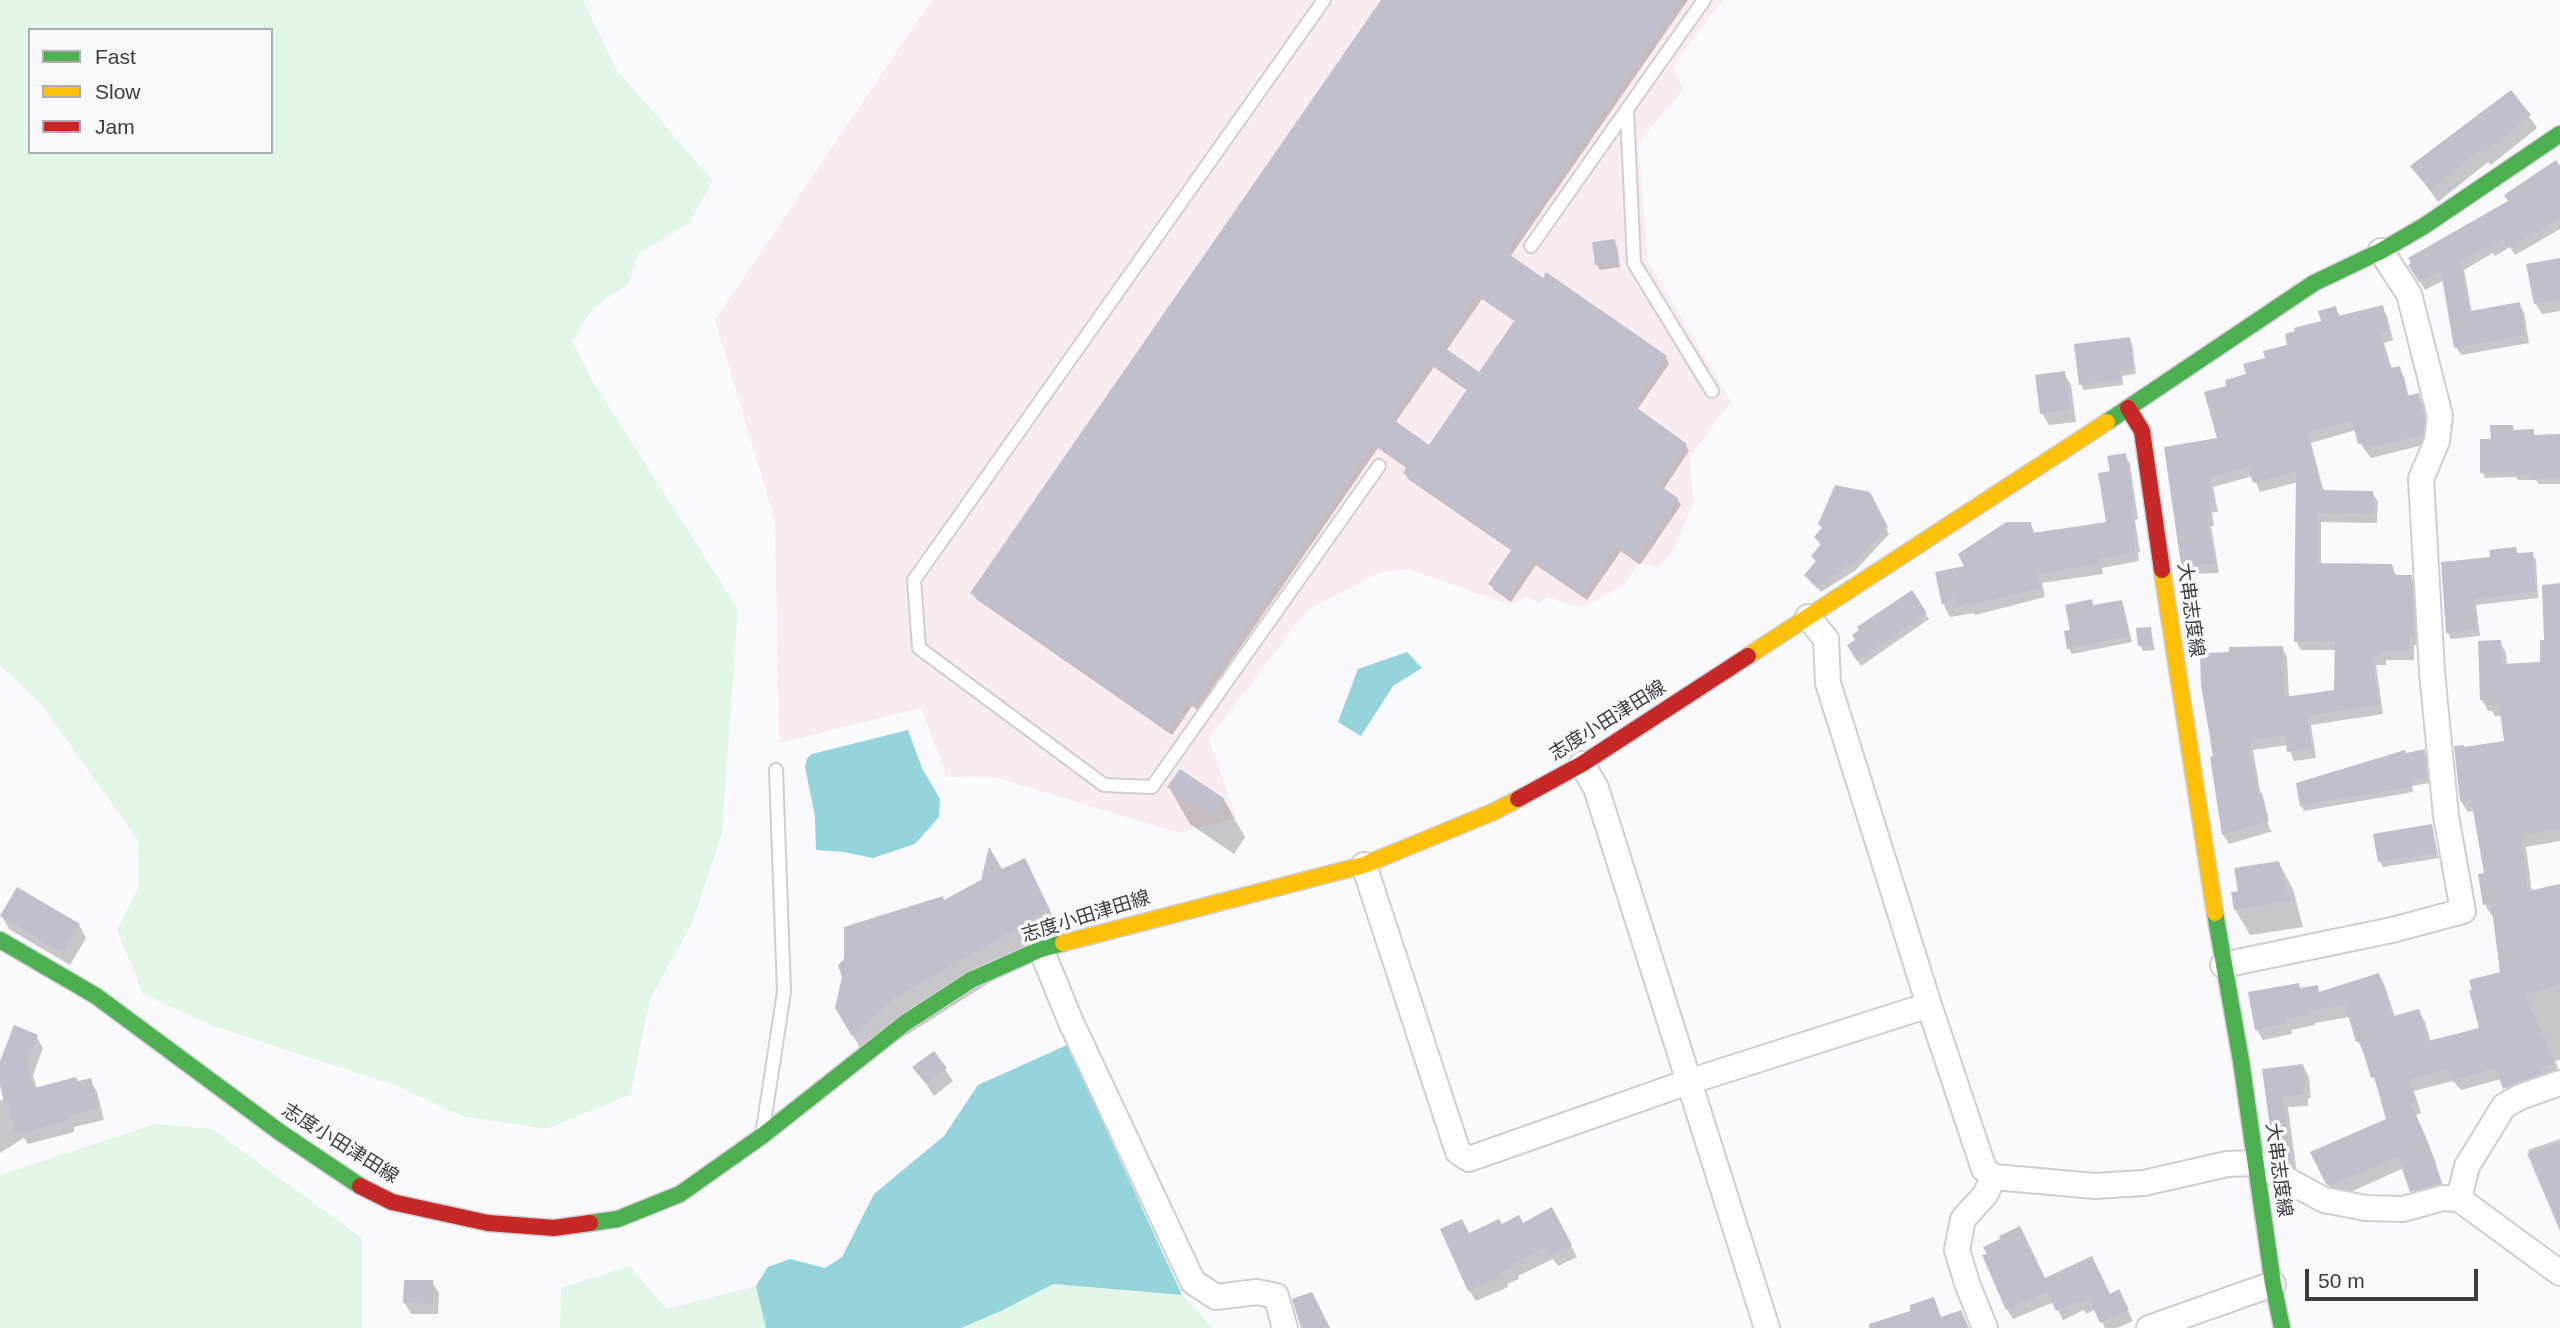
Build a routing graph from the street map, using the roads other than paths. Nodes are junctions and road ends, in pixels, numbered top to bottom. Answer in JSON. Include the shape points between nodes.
{"nodes":[{"id":1,"x":1324,"y":0,"type":"edge"},
{"id":2,"x":1704,"y":0,"type":"edge"},
{"id":3,"x":1627,"y":110,"type":"junction"},
{"id":4,"x":2560,"y":134,"type":"edge"},
{"id":5,"x":1531,"y":246,"type":"dead end"},
{"id":6,"x":2381,"y":251,"type":"junction"},
{"id":7,"x":1712,"y":391,"type":"dead end"},
{"id":8,"x":2128,"y":408,"type":"junction"},
{"id":9,"x":1379,"y":466,"type":"dead end"},
{"id":10,"x":1808,"y":617,"type":"junction"},
{"id":11,"x":1583,"y":764,"type":"junction"},
{"id":12,"x":776,"y":770,"type":"dead end"},
{"id":13,"x":1364,"y":865,"type":"junction"},
{"id":14,"x":0,"y":940,"type":"edge"},
{"id":15,"x":1041,"y":949,"type":"junction"},
{"id":16,"x":2223,"y":965,"type":"junction"},
{"id":17,"x":1929,"y":1005,"type":"junction"},
{"id":18,"x":1688,"y":1082,"type":"junction"},
{"id":19,"x":2560,"y":1083,"type":"edge"},
{"id":20,"x":762,"y":1136,"type":"junction"},
{"id":21,"x":2256,"y":1163,"type":"junction"},
{"id":22,"x":1994,"y":1177,"type":"junction"},
{"id":23,"x":2459,"y":1199,"type":"junction"},
{"id":24,"x":2560,"y":1273,"type":"edge"},
{"id":25,"x":2273,"y":1284,"type":"junction"},
{"id":26,"x":1285,"y":1328,"type":"edge"},
{"id":27,"x":1767,"y":1328,"type":"edge"},
{"id":28,"x":1985,"y":1328,"type":"edge"},
{"id":29,"x":2148,"y":1328,"type":"edge"},
{"id":30,"x":2282,"y":1328,"type":"edge"}],
"edges":[{"from":1,"to":9,"type":"lane","via":[[914,580],[919,648],[1104,785],[1152,787]]},
{"from":2,"to":3,"type":"lane"},
{"from":3,"to":5,"type":"lane"},
{"from":3,"to":7,"type":"lane","via":[[1634,263]]},
{"from":4,"to":6,"type":"main road"},
{"from":6,"to":8,"type":"main road","via":[[2314,283]]},
{"from":6,"to":16,"type":"street","via":[[2409,294],[2440,416],[2437,442],[2421,479],[2432,672],[2446,816],[2463,911]]},
{"from":8,"to":10,"type":"main road","name":"志度小田津田線"},
{"from":8,"to":16,"type":"main road","name":"大串志度線","via":[[2142,431]]},
{"from":10,"to":11,"type":"main road","name":"志度小田津田線"},
{"from":10,"to":17,"type":"street","via":[[1826,639],[1828,683]]},
{"from":11,"to":13,"type":"main road","name":"志度小田津田線","via":[[1493,812]]},
{"from":11,"to":18,"type":"street","via":[[1596,788]]},
{"from":12,"to":20,"type":"lane","via":[[784,992]]},
{"from":13,"to":15,"type":"main road","name":"志度小田津田線"},
{"from":13,"to":18,"type":"street","via":[[1458,1152],[1469,1159]]},
{"from":14,"to":20,"type":"main road","name":"志度小田津田線","via":[[96,996],[281,1133],[349,1180],[392,1202],[488,1223],[554,1228],[618,1219],[680,1194]]},
{"from":15,"to":20,"type":"main road","name":"志度小田津田線","via":[[971,980],[905,1023]]},
{"from":15,"to":26,"type":"street","via":[[1193,1282],[1216,1297],[1257,1292],[1276,1296]]},
{"from":16,"to":21,"type":"main road","name":"大串志度線"},
{"from":17,"to":18,"type":"street"},
{"from":17,"to":22,"type":"street","via":[[1984,1169]]},
{"from":18,"to":27,"type":"street"},
{"from":19,"to":23,"type":"street","via":[[2504,1106],[2467,1166]]},
{"from":21,"to":22,"type":"street","via":[[2227,1164],[2144,1183],[2095,1186]]},
{"from":21,"to":23,"type":"street","via":[[2324,1200],[2366,1208],[2403,1209],[2443,1198]]},
{"from":21,"to":25,"type":"main road","name":"大串志度線"},
{"from":22,"to":28,"type":"street","via":[[1964,1219],[1958,1250]]},
{"from":23,"to":24,"type":"street"},
{"from":25,"to":29,"type":"street"},
{"from":25,"to":30,"type":"main road","name":"大串志度線"}]}
